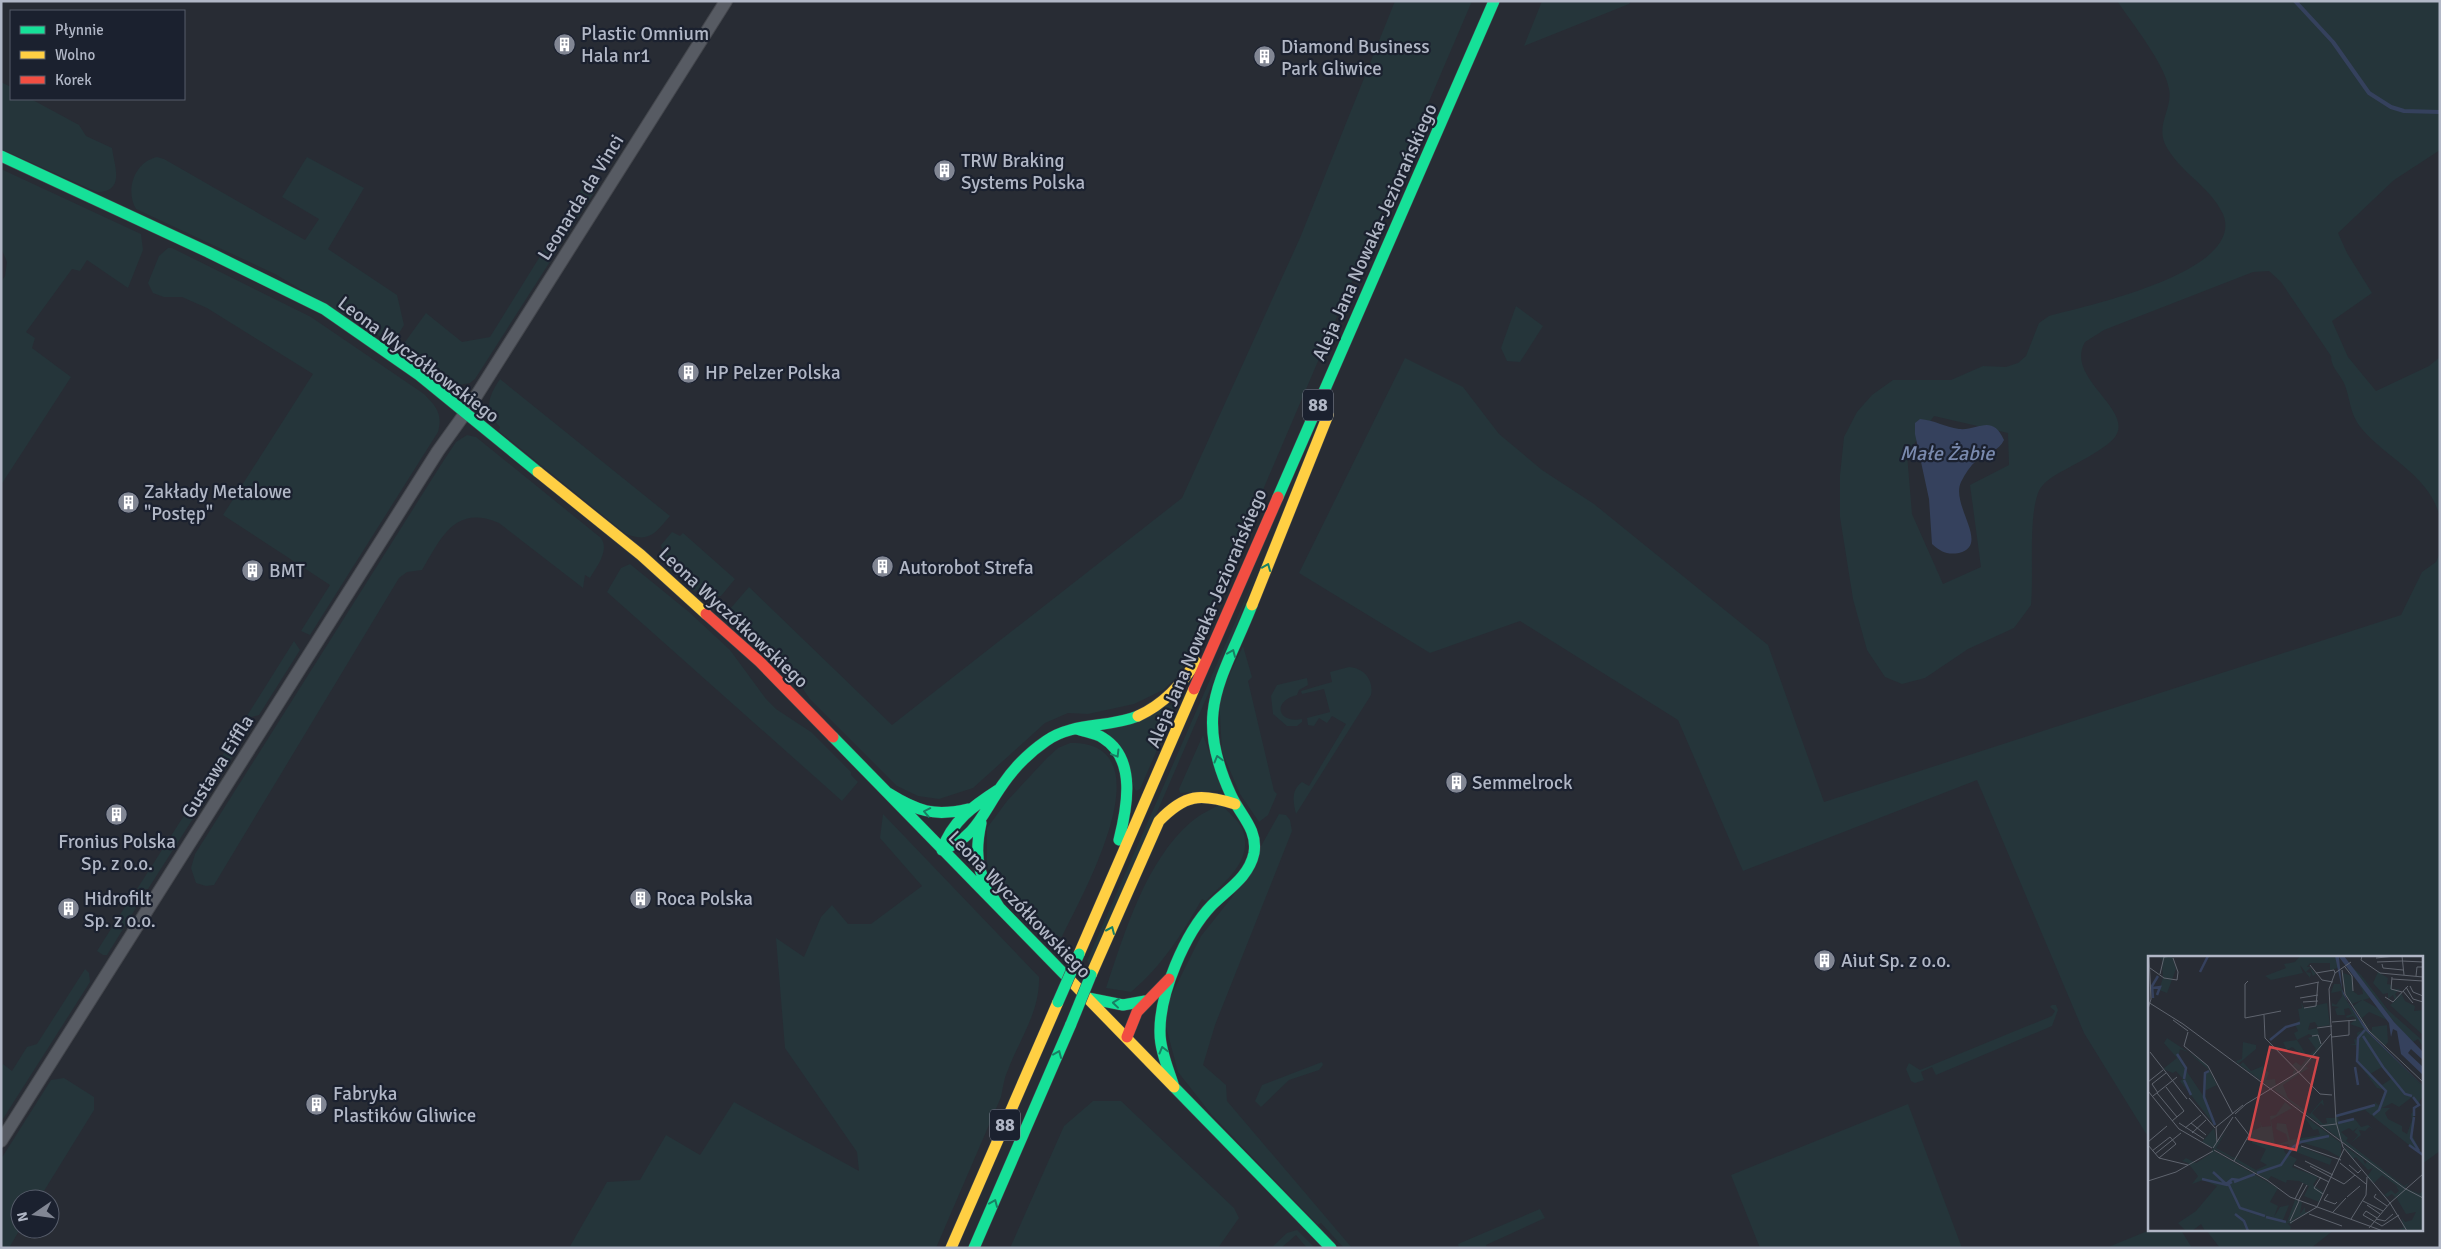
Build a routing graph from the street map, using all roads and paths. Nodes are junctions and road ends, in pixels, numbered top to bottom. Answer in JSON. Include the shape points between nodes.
{"nodes":[{"id":1,"x":726,"y":1,"type":"edge"},
{"id":2,"x":1494,"y":1,"type":"edge"},
{"id":3,"x":1,"y":156,"type":"edge"},
{"id":4,"x":1384,"y":252,"type":"junction"},
{"id":5,"x":1338,"y":389,"type":"dead end"},
{"id":6,"x":1330,"y":408,"type":"dead end"},
{"id":7,"x":466,"y":412,"type":"junction"},
{"id":8,"x":1226,"y":616,"type":"junction"},
{"id":9,"x":1077,"y":729,"type":"junction"},
{"id":10,"x":998,"y":790,"type":"junction"},
{"id":11,"x":888,"y":793,"type":"junction"},
{"id":12,"x":1235,"y":804,"type":"junction"},
{"id":13,"x":970,"y":808,"type":"junction"},
{"id":14,"x":981,"y":821,"type":"junction"},
{"id":15,"x":942,"y":850,"type":"junction"},
{"id":16,"x":1103,"y":900,"type":"junction"},
{"id":17,"x":999,"y":907,"type":"junction"},
{"id":18,"x":1169,"y":979,"type":"junction"},
{"id":19,"x":1088,"y":998,"type":"junction"},
{"id":20,"x":1144,"y":1001,"type":"junction"},
{"id":21,"x":1161,"y":1015,"type":"junction"},
{"id":22,"x":1127,"y":1037,"type":"junction"},
{"id":23,"x":1173,"y":1084,"type":"junction"},
{"id":24,"x":1,"y":1141,"type":"edge"},
{"id":25,"x":951,"y":1248,"type":"edge"},
{"id":26,"x":974,"y":1248,"type":"edge"},
{"id":27,"x":1331,"y":1248,"type":"edge"}],
"edges":[{"from":1,"to":7,"type":"street","name":"Leonarda da Vinci"},
{"from":2,"to":4,"type":"main road","name":"Aleja Jana Nowaka-Jeziorańskiego","number":"88"},
{"from":3,"to":7,"type":"main road","name":"Leona Wyczółkowskiego","via":[[324,309],[399,360]]},
{"from":4,"to":5,"type":"main road","via":[[1368,315]]},
{"from":4,"to":8,"type":"main road","name":"Aleja Jana Nowaka-Jeziorańskiego","number":"88"},
{"from":12,"to":6,"type":"main road","one_way":true,"via":[[1215,746],[1212,723],[1214,694]]},
{"from":7,"to":11,"type":"main road","name":"Leona Wyczółkowskiego","via":[[693,600],[766,667]]},
{"from":7,"to":24,"type":"street","name":"Gustawa Eiffla","via":[[433,458]]},
{"from":8,"to":9,"type":"main road","via":[[1176,691],[1161,704],[1123,721]]},
{"from":8,"to":16,"type":"main road","name":"Aleja Jana Nowaka-Jeziorańskiego","number":"88"},
{"from":9,"to":10,"type":"main road","via":[[1049,738]]},
{"from":9,"to":16,"type":"main road","one_way":true,"via":[[1104,739],[1118,753],[1126,774],[1128,796],[1124,818]]},
{"from":10,"to":13,"type":"main road"},
{"from":10,"to":14,"type":"main road"},
{"from":13,"to":11,"type":"main road","one_way":true,"via":[[948,815],[925,813]]},
{"from":11,"to":15,"type":"main road","name":"Leona Wyczółkowskiego"},
{"from":12,"to":18,"type":"main road","via":[[1252,828],[1254,851],[1251,864],[1240,881],[1206,912]]},
{"from":26,"to":12,"type":"main road","one_way":true,"bridge":true,"via":[[1159,821],[1172,806],[1196,796]]},
{"from":13,"to":15,"type":"main road","via":[[951,827]]},
{"from":14,"to":15,"type":"main road","via":[[957,846]]},
{"from":14,"to":17,"type":"main road","via":[[975,846],[977,867]]},
{"from":15,"to":17,"type":"main road","name":"Leona Wyczółkowskiego"},
{"from":16,"to":25,"type":"main road","name":"Aleja Jana Nowaka-Jeziorańskiego","number":"88","bridge":true},
{"from":17,"to":19,"type":"main road","name":"Leona Wyczółkowskiego"},
{"from":18,"to":20,"type":"main road"},
{"from":18,"to":21,"type":"main road"},
{"from":20,"to":19,"type":"main road","one_way":true,"via":[[1123,1005]]},
{"from":19,"to":22,"type":"main road","name":"Leona Wyczółkowskiego"},
{"from":20,"to":22,"type":"main road","via":[[1129,1025]]},
{"from":21,"to":22,"type":"main road","via":[[1145,1029]]},
{"from":23,"to":21,"type":"main road","one_way":true,"via":[[1160,1042]]},
{"from":22,"to":23,"type":"main road","name":"Leona Wyczółkowskiego"},
{"from":23,"to":27,"type":"main road","name":"Leona Wyczółkowskiego"}]}
